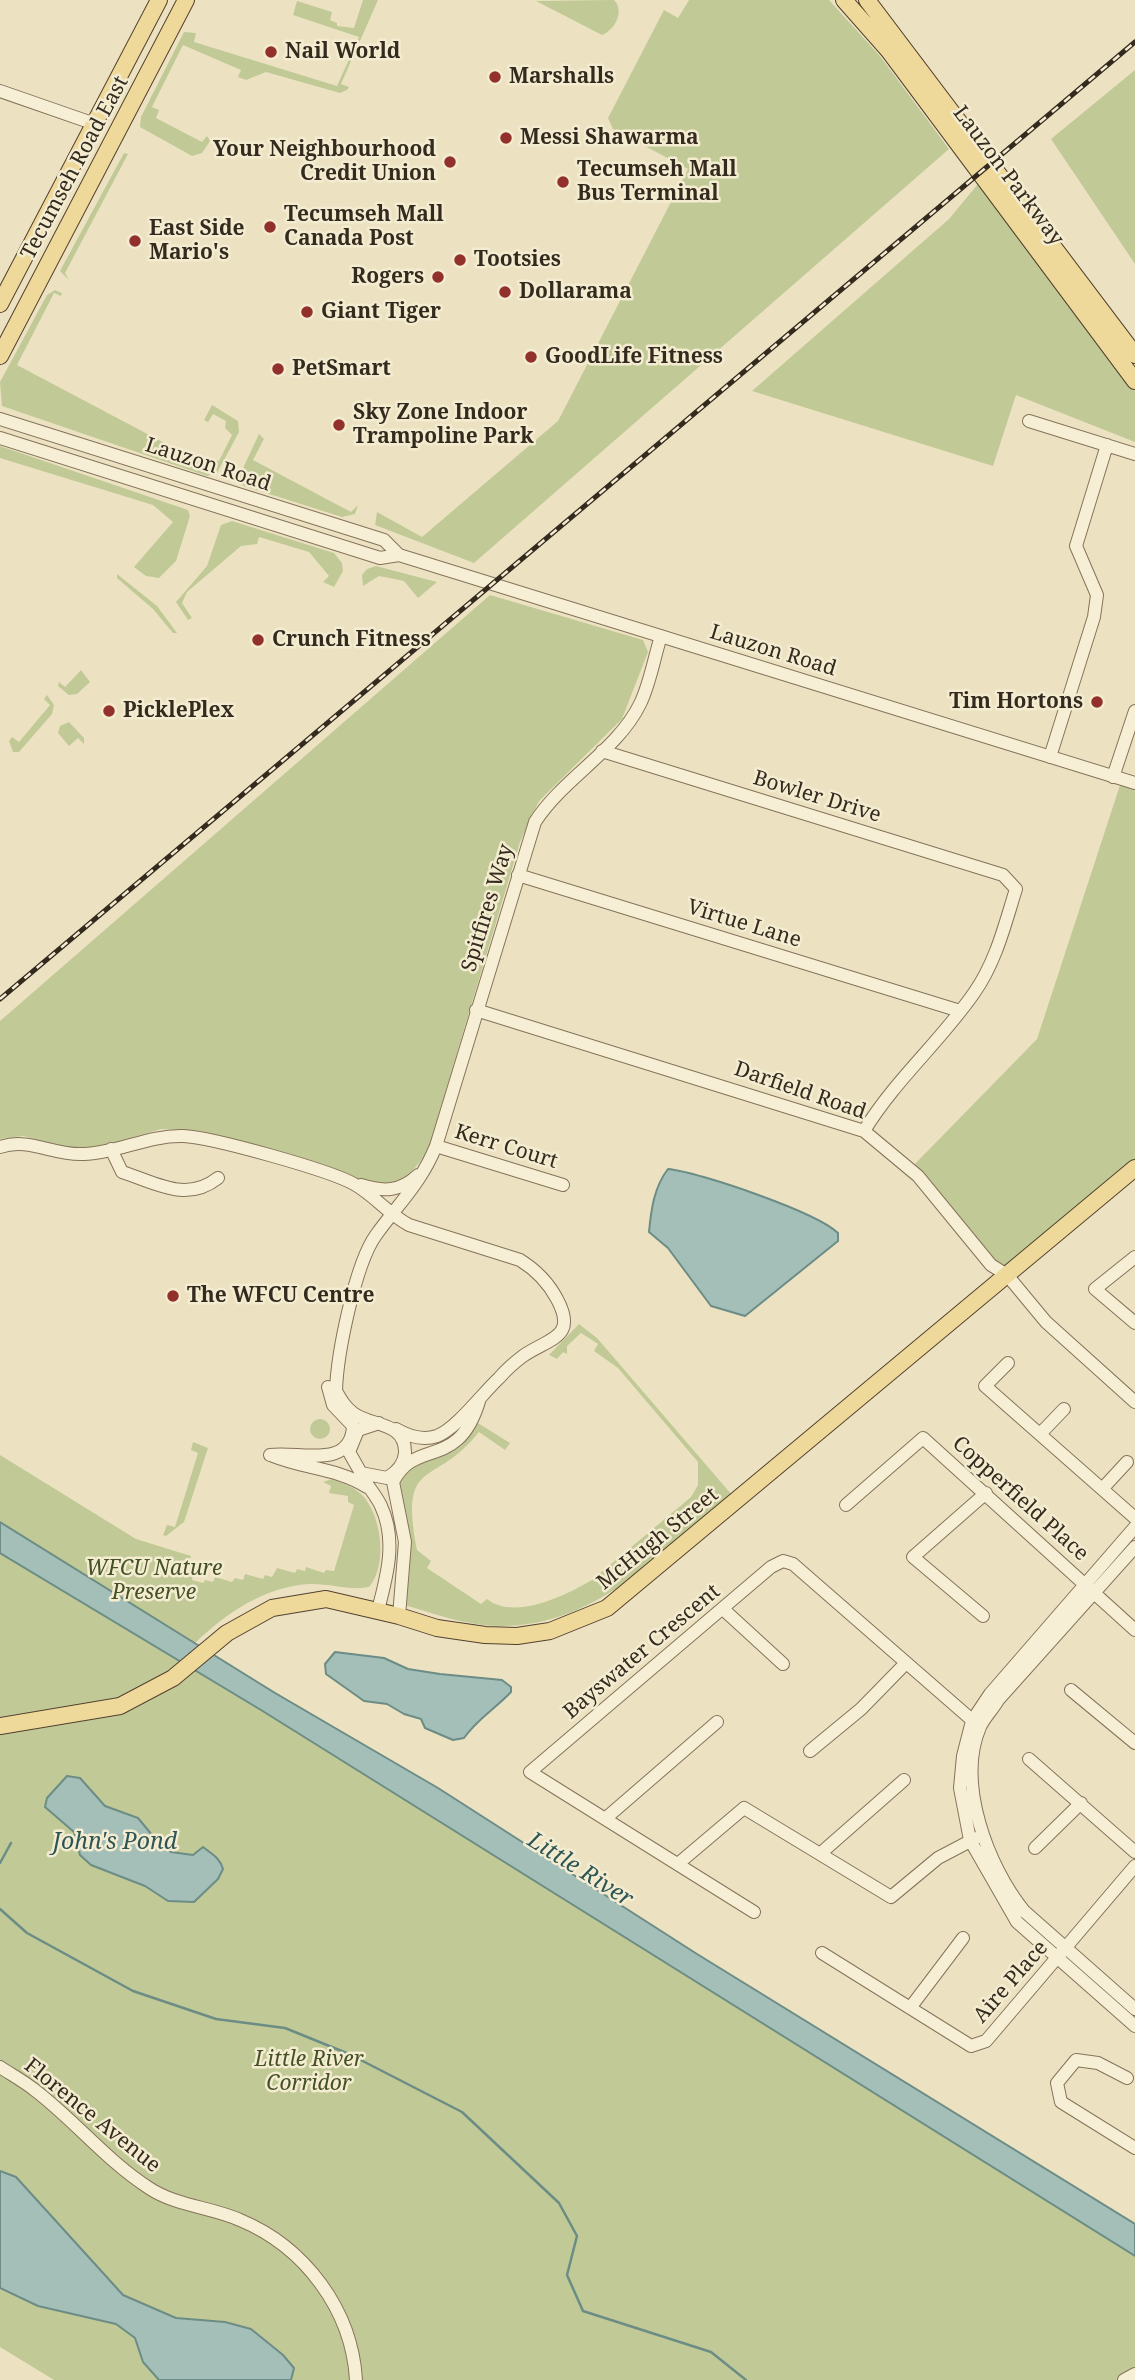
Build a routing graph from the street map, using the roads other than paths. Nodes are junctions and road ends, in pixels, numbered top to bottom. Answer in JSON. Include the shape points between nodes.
{"nodes":[{"id":1,"x":159,"y":0,"type":"edge"},
{"id":2,"x":186,"y":0,"type":"edge"},
{"id":3,"x":844,"y":0,"type":"edge"},
{"id":4,"x":867,"y":0,"type":"edge"},
{"id":5,"x":0,"y":91,"type":"edge"},
{"id":6,"x":94,"y":124,"type":"junction"},
{"id":7,"x":0,"y":304,"type":"edge"},
{"id":8,"x":1135,"y":355,"type":"edge"},
{"id":9,"x":0,"y":356,"type":"edge"},
{"id":10,"x":1135,"y":381,"type":"edge"},
{"id":11,"x":0,"y":419,"type":"edge"},
{"id":12,"x":1029,"y":421,"type":"dead end"},
{"id":13,"x":0,"y":438,"type":"edge"},
{"id":14,"x":1107,"y":445,"type":"junction"},
{"id":15,"x":1135,"y":454,"type":"edge"},
{"id":16,"x":399,"y":555,"type":"junction"},
{"id":17,"x":661,"y":636,"type":"junction"},
{"id":18,"x":1135,"y":711,"type":"edge"},
{"id":19,"x":602,"y":751,"type":"junction"},
{"id":20,"x":1050,"y":757,"type":"junction"},
{"id":21,"x":1113,"y":777,"type":"junction"},
{"id":22,"x":1135,"y":783,"type":"edge"},
{"id":23,"x":518,"y":875,"type":"junction"},
{"id":24,"x":476,"y":1010,"type":"junction"},
{"id":25,"x":960,"y":1011,"type":"junction"},
{"id":26,"x":864,"y":1131,"type":"junction"},
{"id":27,"x":436,"y":1146,"type":"junction"},
{"id":28,"x":0,"y":1147,"type":"edge"},
{"id":29,"x":111,"y":1149,"type":"junction"},
{"id":30,"x":428,"y":1166,"type":"junction"},
{"id":31,"x":1135,"y":1168,"type":"edge"},
{"id":32,"x":218,"y":1178,"type":"dead end"},
{"id":33,"x":353,"y":1183,"type":"junction"},
{"id":34,"x":563,"y":1185,"type":"dead end"},
{"id":35,"x":392,"y":1217,"type":"junction"},
{"id":36,"x":1135,"y":1257,"type":"edge"},
{"id":37,"x":1007,"y":1275,"type":"junction"},
{"id":38,"x":1135,"y":1323,"type":"edge"},
{"id":39,"x":1008,"y":1363,"type":"dead end"},
{"id":40,"x":337,"y":1364,"type":"junction"},
{"id":41,"x":481,"y":1397,"type":"junction"},
{"id":42,"x":1135,"y":1402,"type":"edge"},
{"id":43,"x":1063,"y":1409,"type":"dead end"},
{"id":44,"x":379,"y":1423,"type":"junction"},
{"id":45,"x":392,"y":1427,"type":"junction"},
{"id":46,"x":1040,"y":1434,"type":"junction"},
{"id":47,"x":352,"y":1440,"type":"junction"},
{"id":48,"x":1127,"y":1462,"type":"dead end"},
{"id":49,"x":398,"y":1471,"type":"junction"},
{"id":50,"x":361,"y":1473,"type":"junction"},
{"id":51,"x":367,"y":1487,"type":"junction"},
{"id":52,"x":1103,"y":1488,"type":"junction"},
{"id":53,"x":986,"y":1493,"type":"junction"},
{"id":54,"x":846,"y":1505,"type":"dead end"},
{"id":55,"x":1135,"y":1518,"type":"edge"},
{"id":56,"x":1135,"y":1527,"type":"edge"},
{"id":57,"x":1135,"y":1547,"type":"edge"},
{"id":58,"x":1085,"y":1582,"type":"junction"},
{"id":59,"x":1095,"y":1593,"type":"junction"},
{"id":60,"x":723,"y":1609,"type":"junction"},
{"id":61,"x":378,"y":1610,"type":"junction"},
{"id":62,"x":400,"y":1616,"type":"junction"},
{"id":63,"x":983,"y":1616,"type":"dead end"},
{"id":64,"x":1135,"y":1630,"type":"edge"},
{"id":65,"x":783,"y":1664,"type":"dead end"},
{"id":66,"x":905,"y":1664,"type":"junction"},
{"id":67,"x":1070,"y":1690,"type":"dead end"},
{"id":68,"x":717,"y":1722,"type":"dead end"},
{"id":69,"x":976,"y":1724,"type":"junction"},
{"id":70,"x":0,"y":1726,"type":"edge"},
{"id":71,"x":1135,"y":1743,"type":"edge"},
{"id":72,"x":810,"y":1751,"type":"dead end"},
{"id":73,"x":1029,"y":1759,"type":"dead end"},
{"id":74,"x":904,"y":1780,"type":"dead end"},
{"id":75,"x":1081,"y":1803,"type":"junction"},
{"id":76,"x":607,"y":1818,"type":"junction"},
{"id":77,"x":976,"y":1838,"type":"junction"},
{"id":78,"x":1035,"y":1847,"type":"dead end"},
{"id":79,"x":1135,"y":1852,"type":"edge"},
{"id":80,"x":821,"y":1853,"type":"junction"},
{"id":81,"x":679,"y":1863,"type":"junction"},
{"id":82,"x":1135,"y":1866,"type":"edge"},
{"id":83,"x":754,"y":1912,"type":"dead end"},
{"id":84,"x":963,"y":1938,"type":"dead end"},
{"id":85,"x":822,"y":1953,"type":"dead end"},
{"id":86,"x":1062,"y":1953,"type":"junction"},
{"id":87,"x":910,"y":2008,"type":"junction"},
{"id":88,"x":1135,"y":2009,"type":"edge"},
{"id":89,"x":1135,"y":2026,"type":"edge"},
{"id":90,"x":0,"y":2067,"type":"edge"},
{"id":91,"x":1127,"y":2078,"type":"dead end"},
{"id":92,"x":1135,"y":2148,"type":"edge"},
{"id":93,"x":1135,"y":2374,"type":"edge"},
{"id":94,"x":356,"y":2380,"type":"edge"},
{"id":95,"x":1124,"y":2380,"type":"edge"}],
"edges":[{"from":1,"to":6,"type":"main road","name":"Tecumseh Road East"},
{"from":2,"to":9,"type":"main road","name":"Tecumseh Road East"},
{"from":3,"to":10,"type":"main road","name":"Lauzon Parkway","via":[[889,51]]},
{"from":4,"to":8,"type":"main road","name":"Lauzon Parkway"},
{"from":5,"to":6,"type":"street"},
{"from":6,"to":7,"type":"main road","name":"Tecumseh Road East"},
{"from":11,"to":16,"type":"street","name":"Lauzon Road","via":[[384,540]]},
{"from":12,"to":14,"type":"street"},
{"from":13,"to":16,"type":"street","name":"Lauzon Road","via":[[380,558]]},
{"from":14,"to":15,"type":"street"},
{"from":14,"to":20,"type":"street","via":[[1076,546],[1097,595],[1094,617]]},
{"from":16,"to":17,"type":"street","name":"Lauzon Road"},
{"from":17,"to":19,"type":"street","name":"Spitfires Way","via":[[640,704]]},
{"from":17,"to":20,"type":"street","name":"Lauzon Road"},
{"from":18,"to":21,"type":"street"},
{"from":19,"to":23,"type":"street","name":"Spitfires Way","via":[[550,799],[535,822]]},
{"from":19,"to":25,"type":"street","name":"Bowler Drive","via":[[1003,875],[1016,889],[995,954]]},
{"from":20,"to":21,"type":"street","name":"Lauzon Road"},
{"from":21,"to":22,"type":"street","name":"Lauzon Road"},
{"from":23,"to":24,"type":"street","name":"Spitfires Way"},
{"from":23,"to":25,"type":"street","name":"Virtue Lane"},
{"from":24,"to":26,"type":"street","name":"Darfield Road"},
{"from":24,"to":27,"type":"street","name":"Spitfires Way"},
{"from":25,"to":26,"type":"street","via":[[885,1096]]},
{"from":26,"to":37,"type":"street","name":"Darfield Road","via":[[918,1176],[991,1265]]},
{"from":27,"to":30,"type":"street","name":"Spitfires Way"},
{"from":27,"to":34,"type":"street","name":"Kerr Court"},
{"from":28,"to":29,"type":"street","via":[[27,1143],[75,1155]]},
{"from":29,"to":32,"type":"street","via":[[122,1172],[185,1192],[202,1190]]},
{"from":29,"to":33,"type":"street","via":[[150,1138],[185,1136]]},
{"from":30,"to":33,"type":"street","via":[[409,1184],[388,1191]]},
{"from":30,"to":35,"type":"street","name":"Spitfires Way"},
{"from":31,"to":37,"type":"main road","name":"McHugh Street"},
{"from":33,"to":35,"type":"street"},
{"from":35,"to":40,"type":"street","name":"Spitfires Way","via":[[366,1254]]},
{"from":35,"to":41,"type":"street","via":[[520,1260],[536,1270],[565,1313],[559,1336],[524,1356]]},
{"from":36,"to":38,"type":"street","via":[[1095,1289]]},
{"from":37,"to":42,"type":"street","name":"Darfield Road","via":[[1046,1322]]},
{"from":37,"to":62,"type":"main road","name":"McHugh Street","via":[[607,1608],[550,1632],[517,1636],[437,1628]]},
{"from":39,"to":46,"type":"street","via":[[985,1386]]},
{"from":40,"to":44,"type":"street","via":[[336,1391],[342,1403],[363,1419]]},
{"from":40,"to":47,"type":"street","name":"Spitfires Way","via":[[328,1391],[333,1405],[353,1426]]},
{"from":41,"to":45,"type":"street","via":[[449,1431],[434,1437],[406,1435]]},
{"from":41,"to":49,"type":"street","via":[[459,1441],[409,1459]]},
{"from":43,"to":46,"type":"street"},
{"from":44,"to":45,"type":"street"},
{"from":44,"to":47,"type":"street","via":[[358,1430]]},
{"from":45,"to":49,"type":"street","via":[[405,1446],[405,1459]]},
{"from":46,"to":52,"type":"street"},
{"from":47,"to":50,"type":"street","via":[[349,1452]]},
{"from":47,"to":51,"type":"street","via":[[346,1449],[332,1454],[270,1455],[292,1464],[330,1469]]},
{"from":48,"to":52,"type":"street"},
{"from":49,"to":50,"type":"street","via":[[387,1478]]},
{"from":49,"to":62,"type":"street","via":[[393,1482],[405,1542]]},
{"from":50,"to":51,"type":"street"},
{"from":51,"to":61,"type":"street","via":[[380,1504],[388,1528],[389,1566]]},
{"from":52,"to":55,"type":"street"},
{"from":53,"to":54,"type":"street","name":"Copperfield Place","via":[[923,1438]]},
{"from":53,"to":58,"type":"street","name":"Copperfield Place"},
{"from":53,"to":63,"type":"street","via":[[913,1557]]},
{"from":56,"to":58,"type":"street"},
{"from":57,"to":59,"type":"street"},
{"from":58,"to":59,"type":"street","name":"Copperfield Place"},
{"from":58,"to":69,"type":"street","via":[[990,1694]]},
{"from":59,"to":64,"type":"street","name":"Copperfield Place"},
{"from":59,"to":69,"type":"street"},
{"from":60,"to":65,"type":"street"},
{"from":60,"to":66,"type":"street","name":"Bayswater Crescent","via":[[771,1567],[782,1561],[793,1564]]},
{"from":60,"to":76,"type":"street","name":"Bayswater Crescent","via":[[530,1772]]},
{"from":61,"to":62,"type":"main road","name":"McHugh Street"},
{"from":61,"to":70,"type":"main road","name":"McHugh Street","via":[[326,1600],[272,1608],[227,1633],[173,1678],[120,1706]]},
{"from":66,"to":69,"type":"street","name":"Bayswater Crescent"},
{"from":66,"to":72,"type":"street"},
{"from":67,"to":71,"type":"street"},
{"from":68,"to":76,"type":"street"},
{"from":69,"to":77,"type":"street","via":[[971,1784]]},
{"from":73,"to":75,"type":"street"},
{"from":74,"to":80,"type":"street"},
{"from":75,"to":78,"type":"street"},
{"from":75,"to":79,"type":"street"},
{"from":76,"to":81,"type":"street","name":"Bayswater Crescent"},
{"from":77,"to":80,"type":"street","via":[[938,1858],[891,1897]]},
{"from":77,"to":86,"type":"street","via":[[1017,1922]]},
{"from":80,"to":81,"type":"street","via":[[744,1808]]},
{"from":81,"to":83,"type":"street","name":"Bayswater Crescent"},
{"from":82,"to":86,"type":"street","name":"Aire Place"},
{"from":84,"to":87,"type":"street"},
{"from":85,"to":87,"type":"street","name":"Aire Place"},
{"from":86,"to":87,"type":"street","name":"Aire Place","via":[[986,2040],[971,2046]]},
{"from":86,"to":88,"type":"street"},
{"from":86,"to":89,"type":"street"},
{"from":90,"to":94,"type":"street","name":"Florence Avenue","via":[[36,2091],[118,2166],[152,2190],[238,2219],[270,2235],[296,2256],[330,2295],[355,2356]]},
{"from":91,"to":92,"type":"street","via":[[1098,2063],[1076,2060],[1057,2083],[1061,2102]]},
{"from":93,"to":95,"type":"street"}]}
